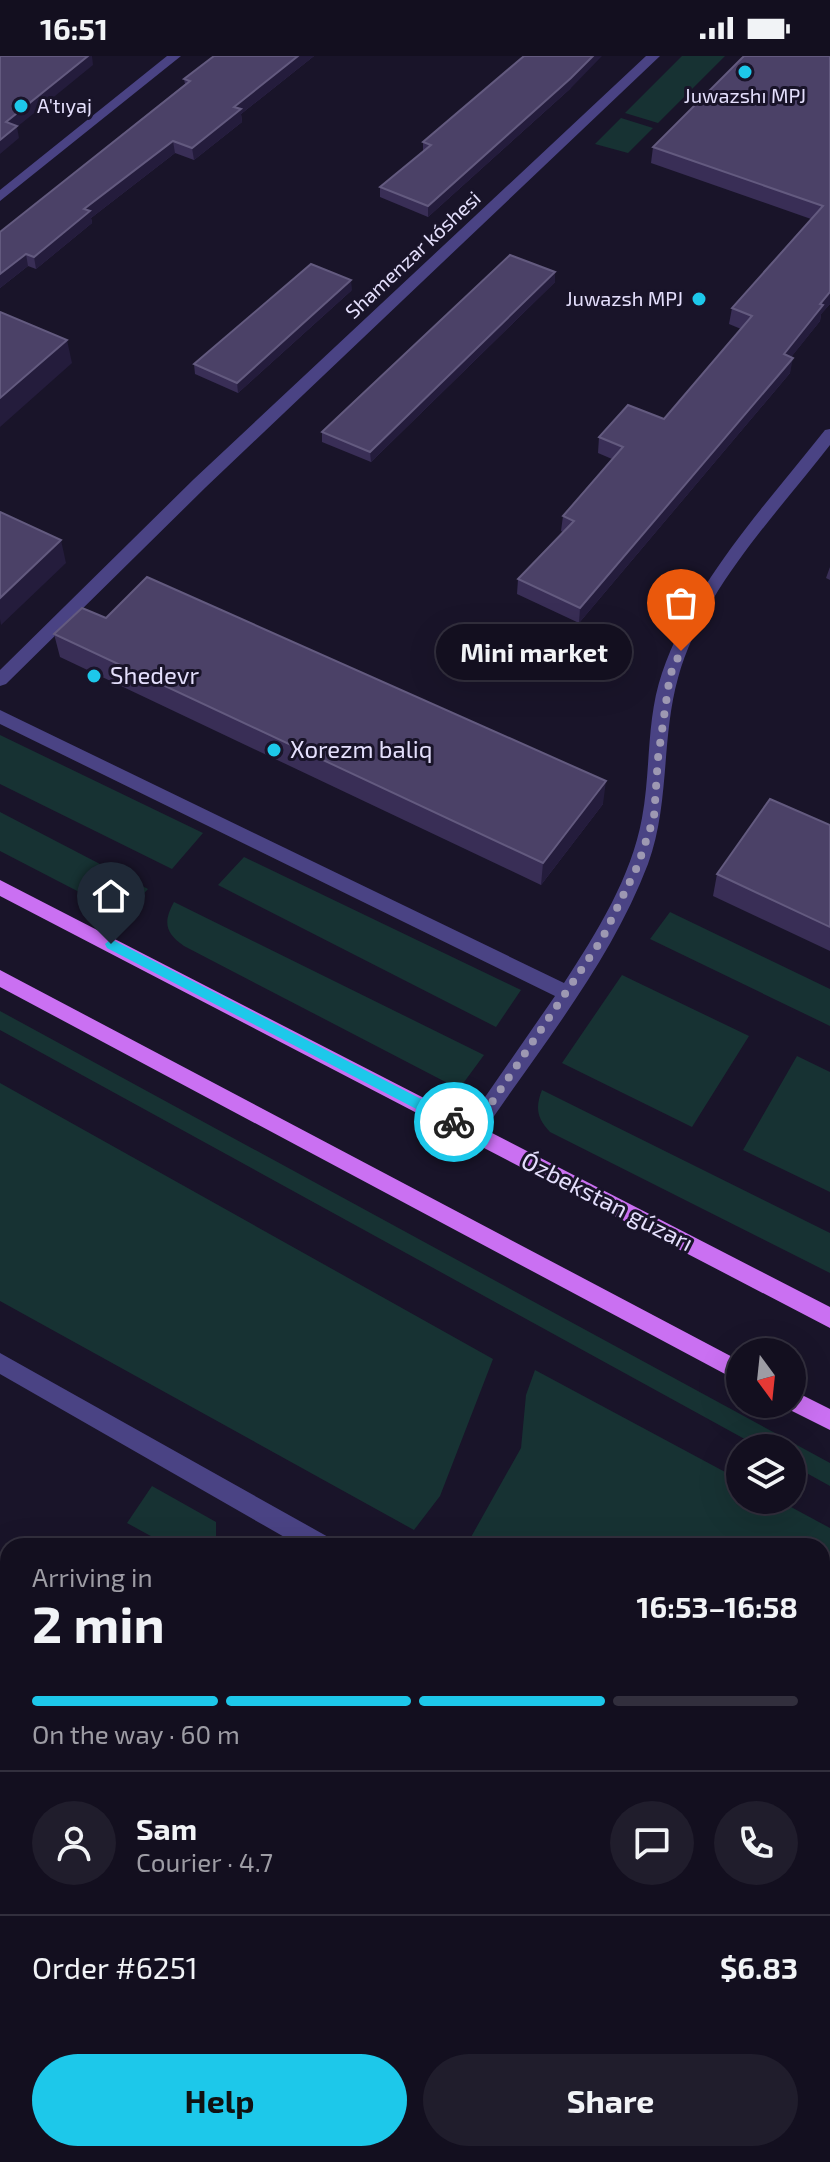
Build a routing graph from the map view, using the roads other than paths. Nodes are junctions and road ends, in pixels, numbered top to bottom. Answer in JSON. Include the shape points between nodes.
{"nodes":[{"id":1,"x":175,"y":56,"type":"edge"},
{"id":2,"x":654,"y":56,"type":"edge"},
{"id":3,"x":0,"y":197,"type":"edge"},
{"id":4,"x":830,"y":434,"type":"edge"},
{"id":5,"x":0,"y":680,"type":"edge"},
{"id":6,"x":0,"y":716,"type":"edge"},
{"id":7,"x":0,"y":887,"type":"edge"},
{"id":8,"x":0,"y":978,"type":"edge"},
{"id":9,"x":565,"y":992,"type":"junction"},
{"id":10,"x":472,"y":1132,"type":"junction"},
{"id":11,"x":830,"y":1318,"type":"edge"},
{"id":12,"x":0,"y":1363,"type":"edge"},
{"id":13,"x":726,"y":1365,"type":"edge"},
{"id":14,"x":806,"y":1407,"type":"edge"},
{"id":15,"x":830,"y":1420,"type":"edge"},
{"id":16,"x":308,"y":1538,"type":"edge"}],
"edges":[{"from":1,"to":3,"type":"street"},
{"from":2,"to":5,"type":"street","name":"Shamenzar kóshesi","via":[[200,483]]},
{"from":4,"to":9,"type":"street","via":[[703,602],[670,675],[654,817],[638,865],[602,939]]},
{"from":6,"to":9,"type":"street"},
{"from":7,"to":10,"type":"main road","name":"Ózbekstan gúzarı"},
{"from":8,"to":13,"type":"main road"},
{"from":9,"to":10,"type":"street"},
{"from":10,"to":11,"type":"main road","name":"Ózbekstan gúzarı"},
{"from":12,"to":16,"type":"street"},
{"from":14,"to":15,"type":"main road"}]}
